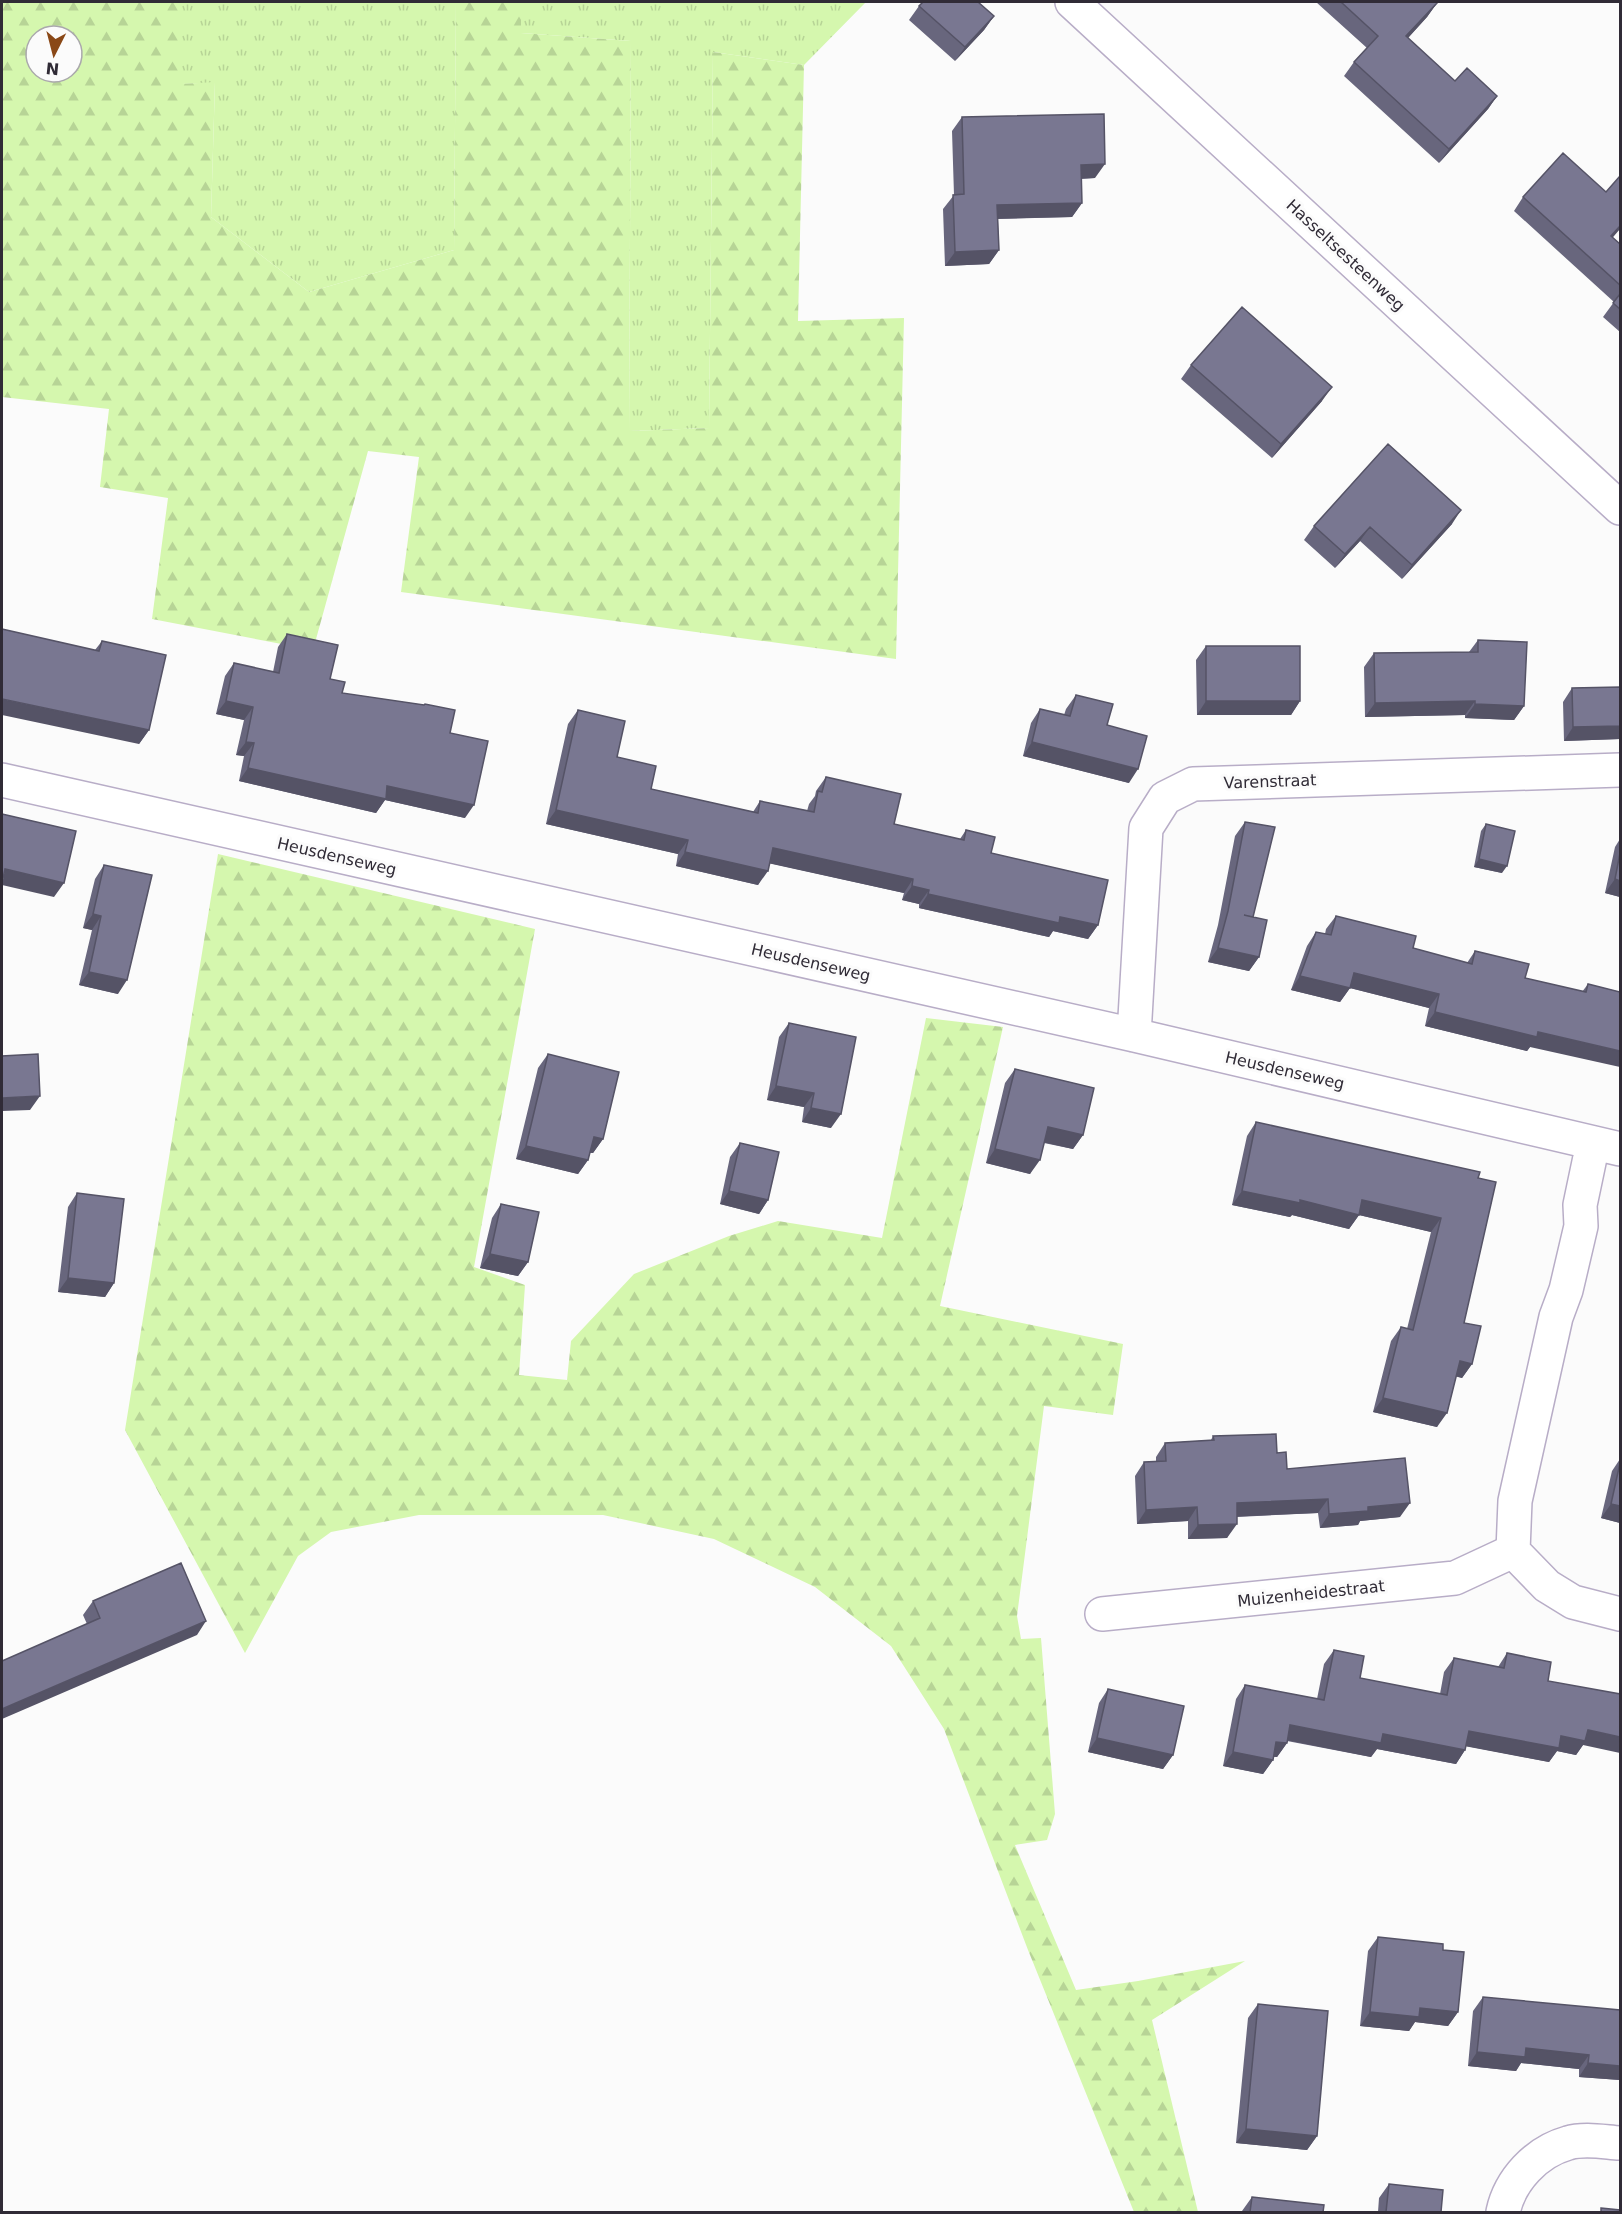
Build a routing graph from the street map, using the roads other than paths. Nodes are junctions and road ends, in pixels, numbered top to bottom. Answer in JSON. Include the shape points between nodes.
{"nodes":[{"id":1,"x":1072,"y":2,"type":"edge"},
{"id":2,"x":1620,"y":508,"type":"edge"},
{"id":3,"x":1620,"y":770,"type":"edge"},
{"id":4,"x":2,"y":780,"type":"edge"},
{"id":5,"x":1134,"y":1035,"type":"junction"},
{"id":6,"x":1607,"y":1146,"type":"edge"},
{"id":7,"x":1514,"y":1551,"type":"junction"},
{"id":8,"x":1102,"y":1614,"type":"dead end"},
{"id":9,"x":1620,"y":1614,"type":"edge"},
{"id":10,"x":1620,"y":2143,"type":"edge"},
{"id":11,"x":1503,"y":2212,"type":"edge"}],
"edges":[{"from":1,"to":2,"type":"street","name":"Hasseltsesteenweg"},
{"from":3,"to":5,"type":"street","name":"Varenstraat","via":[[1193,784],[1165,798],[1146,828]]},
{"from":4,"to":5,"type":"street","name":"Heusdenseweg"},
{"from":5,"to":6,"type":"street","name":"Heusdenseweg"},
{"from":6,"to":7,"type":"street","via":[[1580,1205],[1581,1226],[1556,1317],[1515,1501]]},
{"from":7,"to":8,"type":"street","name":"Muizenheidestraat","via":[[1455,1578]]},
{"from":7,"to":9,"type":"street","via":[[1547,1586],[1573,1602]]},
{"from":10,"to":11,"type":"street","via":[[1570,2142],[1552,2150],[1522,2172]]}]}
